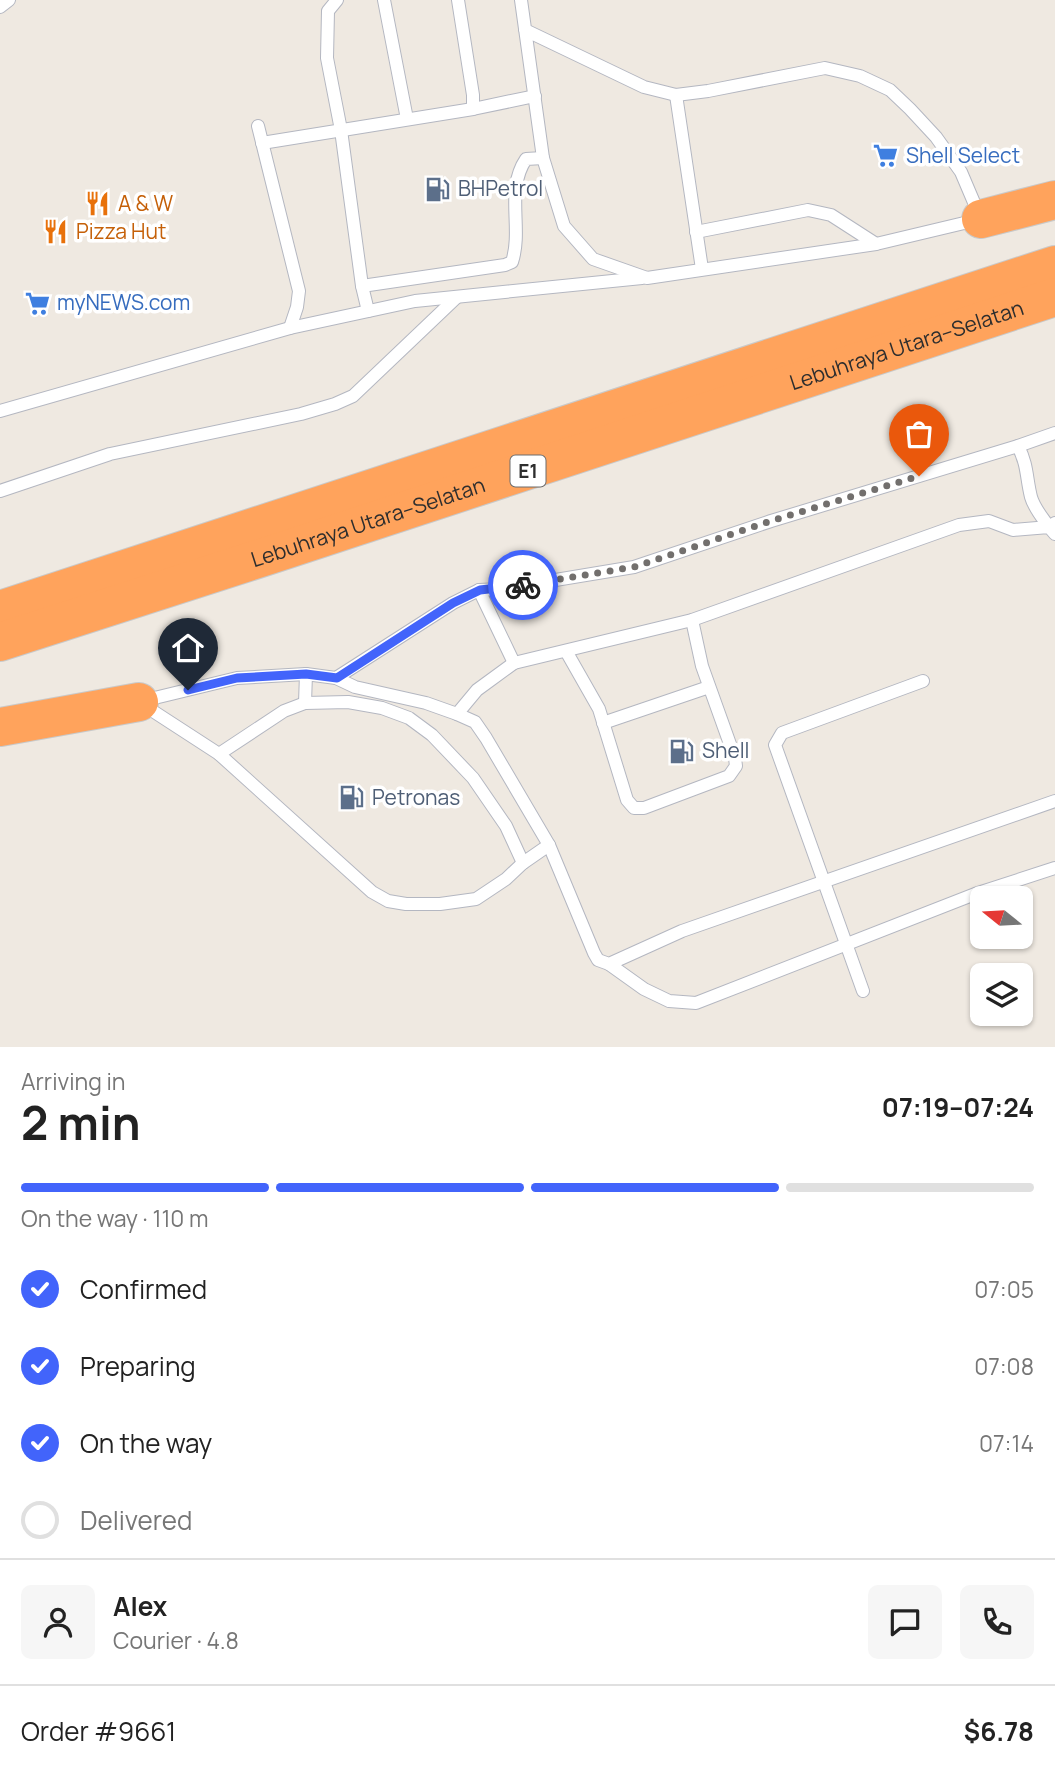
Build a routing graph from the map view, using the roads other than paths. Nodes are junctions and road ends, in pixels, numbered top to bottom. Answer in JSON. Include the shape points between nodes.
{"nodes":[{"id":1,"x":9,"y":0,"type":"edge"},
{"id":2,"x":337,"y":0,"type":"edge"},
{"id":3,"x":384,"y":0,"type":"edge"},
{"id":4,"x":458,"y":0,"type":"edge"},
{"id":5,"x":521,"y":0,"type":"edge"},
{"id":6,"x":0,"y":7,"type":"edge"},
{"id":7,"x":525,"y":30,"type":"junction"},
{"id":8,"x":676,"y":94,"type":"junction"},
{"id":9,"x":535,"y":96,"type":"junction"},
{"id":10,"x":473,"y":109,"type":"junction"},
{"id":11,"x":408,"y":120,"type":"junction"},
{"id":12,"x":258,"y":126,"type":"dead end"},
{"id":13,"x":341,"y":130,"type":"junction"},
{"id":14,"x":262,"y":143,"type":"junction"},
{"id":15,"x":543,"y":158,"type":"junction"},
{"id":16,"x":1055,"y":200,"type":"edge"},
{"id":17,"x":981,"y":219,"type":"junction"},
{"id":18,"x":696,"y":232,"type":"junction"},
{"id":19,"x":876,"y":244,"type":"junction"},
{"id":20,"x":1055,"y":265,"type":"edge"},
{"id":21,"x":702,"y":269,"type":"junction"},
{"id":22,"x":648,"y":278,"type":"junction"},
{"id":23,"x":362,"y":286,"type":"junction"},
{"id":24,"x":457,"y":297,"type":"junction"},
{"id":25,"x":1055,"y":297,"type":"edge"},
{"id":26,"x":368,"y":311,"type":"junction"},
{"id":27,"x":290,"y":328,"type":"junction"},
{"id":28,"x":0,"y":411,"type":"edge"},
{"id":29,"x":1055,"y":433,"type":"edge"},
{"id":30,"x":1018,"y":446,"type":"junction"},
{"id":31,"x":0,"y":491,"type":"edge"},
{"id":32,"x":1053,"y":528,"type":"edge"},
{"id":33,"x":480,"y":590,"type":"junction"},
{"id":34,"x":0,"y":610,"type":"edge"},
{"id":35,"x":692,"y":620,"type":"junction"},
{"id":36,"x":0,"y":642,"type":"edge"},
{"id":37,"x":566,"y":651,"type":"junction"},
{"id":38,"x":514,"y":663,"type":"junction"},
{"id":39,"x":306,"y":674,"type":"junction"},
{"id":40,"x":337,"y":678,"type":"junction"},
{"id":41,"x":923,"y":681,"type":"dead end"},
{"id":42,"x":709,"y":687,"type":"junction"},
{"id":43,"x":139,"y":702,"type":"junction"},
{"id":44,"x":305,"y":703,"type":"junction"},
{"id":45,"x":457,"y":714,"type":"junction"},
{"id":46,"x":603,"y":723,"type":"junction"},
{"id":47,"x":0,"y":727,"type":"edge"},
{"id":48,"x":219,"y":754,"type":"junction"},
{"id":49,"x":1055,"y":801,"type":"edge"},
{"id":50,"x":549,"y":845,"type":"junction"},
{"id":51,"x":523,"y":863,"type":"junction"},
{"id":52,"x":1055,"y":868,"type":"edge"},
{"id":53,"x":824,"y":881,"type":"junction"},
{"id":54,"x":846,"y":944,"type":"junction"},
{"id":55,"x":608,"y":964,"type":"junction"},
{"id":56,"x":863,"y":991,"type":"dead end"}],
"edges":[{"from":1,"to":6,"type":"lane"},
{"from":2,"to":13,"type":"lane","via":[[328,11],[327,58]]},
{"from":3,"to":11,"type":"lane"},
{"from":4,"to":10,"type":"lane"},
{"from":5,"to":7,"type":"lane"},
{"from":7,"to":8,"type":"lane","via":[[644,87]]},
{"from":7,"to":9,"type":"lane"},
{"from":8,"to":17,"type":"lane","via":[[708,92],[825,68],[860,76],[890,90],[936,137],[961,172]]},
{"from":8,"to":18,"type":"lane"},
{"from":9,"to":10,"type":"lane"},
{"from":9,"to":15,"type":"lane"},
{"from":10,"to":11,"type":"lane"},
{"from":11,"to":13,"type":"lane"},
{"from":12,"to":14,"type":"lane"},
{"from":13,"to":14,"type":"lane"},
{"from":13,"to":23,"type":"lane"},
{"from":14,"to":27,"type":"lane","via":[[299,291]]},
{"from":15,"to":22,"type":"lane","via":[[564,226],[593,258]]},
{"from":15,"to":23,"type":"lane","via":[[526,159],[520,167],[514,192],[516,248],[512,261]]},
{"from":16,"to":17,"type":"highway"},
{"from":17,"to":19,"type":"lane"},
{"from":18,"to":19,"type":"lane","via":[[808,210],[831,215]]},
{"from":18,"to":21,"type":"lane"},
{"from":19,"to":21,"type":"lane"},
{"from":20,"to":34,"type":"highway","name":"Lebuhraya Utara–Selatan","number":"E1"},
{"from":21,"to":22,"type":"lane"},
{"from":22,"to":24,"type":"lane"},
{"from":23,"to":26,"type":"lane"},
{"from":24,"to":26,"type":"lane"},
{"from":24,"to":31,"type":"lane","via":[[353,396],[335,404],[110,454]]},
{"from":25,"to":36,"type":"highway","name":"Lebuhraya Utara–Selatan","number":"E1"},
{"from":26,"to":27,"type":"lane"},
{"from":27,"to":28,"type":"lane"},
{"from":29,"to":30,"type":"lane"},
{"from":30,"to":32,"type":"lane","via":[[1031,497]]},
{"from":30,"to":33,"type":"lane","via":[[634,567]]},
{"from":32,"to":35,"type":"lane","via":[[1013,530],[989,522],[959,525]]},
{"from":33,"to":38,"type":"lane"},
{"from":33,"to":40,"type":"lane"},
{"from":35,"to":37,"type":"lane"},
{"from":35,"to":42,"type":"lane"},
{"from":37,"to":38,"type":"lane"},
{"from":37,"to":46,"type":"lane"},
{"from":38,"to":45,"type":"lane","via":[[477,691]]},
{"from":39,"to":40,"type":"lane"},
{"from":39,"to":43,"type":"lane","via":[[237,678]]},
{"from":39,"to":44,"type":"lane"},
{"from":40,"to":45,"type":"lane"},
{"from":41,"to":53,"type":"lane","via":[[782,733],[775,745]]},
{"from":42,"to":46,"type":"lane"},
{"from":42,"to":46,"type":"lane","via":[[736,766],[729,776],[644,808],[634,808],[627,800]]},
{"from":43,"to":47,"type":"highway"},
{"from":43,"to":48,"type":"lane"},
{"from":44,"to":48,"type":"lane","via":[[284,711]]},
{"from":44,"to":51,"type":"lane","via":[[348,702],[409,718],[473,778],[506,826]]},
{"from":45,"to":50,"type":"lane","via":[[475,722]]},
{"from":48,"to":51,"type":"lane","via":[[372,892],[388,901],[440,904],[476,899]]},
{"from":49,"to":53,"type":"lane"},
{"from":50,"to":51,"type":"lane"},
{"from":50,"to":55,"type":"lane","via":[[594,953]]},
{"from":52,"to":54,"type":"lane"},
{"from":53,"to":54,"type":"lane"},
{"from":53,"to":55,"type":"lane"},
{"from":54,"to":55,"type":"lane","via":[[696,1003],[670,1001]]},
{"from":54,"to":56,"type":"lane"}]}
